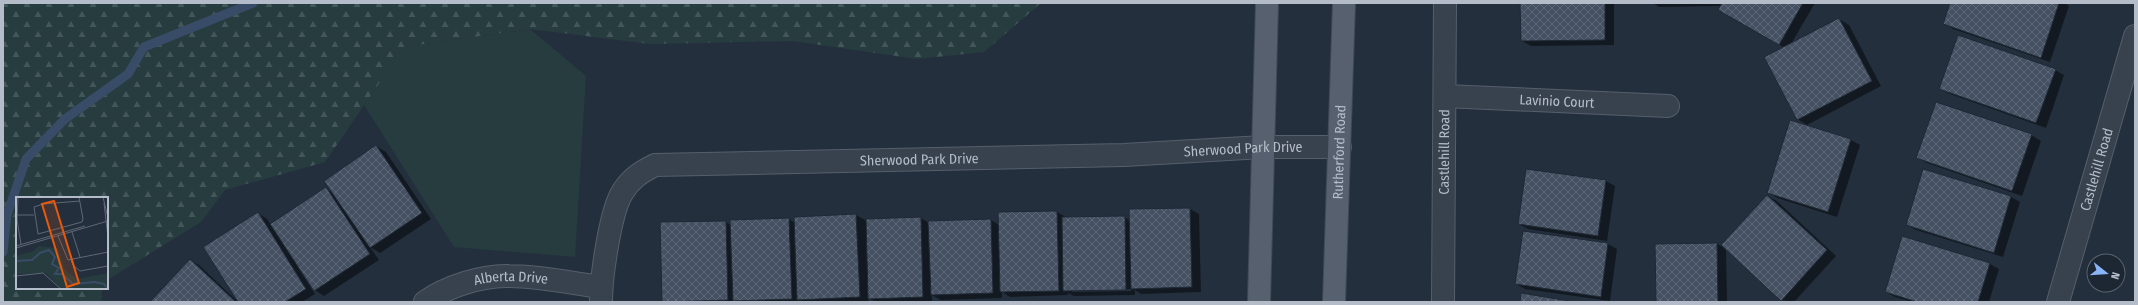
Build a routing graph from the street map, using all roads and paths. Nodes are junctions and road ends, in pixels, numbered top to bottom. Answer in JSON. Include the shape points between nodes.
{"nodes":[{"id":1,"x":1267,"y":3,"type":"edge"},
{"id":2,"x":1344,"y":3,"type":"edge"},
{"id":3,"x":1445,"y":3,"type":"edge"},
{"id":4,"x":2135,"y":36,"type":"edge"},
{"id":5,"x":1445,"y":96,"type":"junction"},
{"id":6,"x":1668,"y":106,"type":"dead end"},
{"id":7,"x":1263,"y":146,"type":"junction"},
{"id":8,"x":1340,"y":147,"type":"junction"},
{"id":9,"x":601,"y":294,"type":"edge"},
{"id":10,"x":425,"y":302,"type":"edge"},
{"id":11,"x":1260,"y":302,"type":"edge"},
{"id":12,"x":1334,"y":302,"type":"edge"},
{"id":13,"x":1443,"y":302,"type":"edge"},
{"id":14,"x":2058,"y":302,"type":"edge"}],
"edges":[{"from":1,"to":7,"type":"main road"},
{"from":2,"to":8,"type":"main road","name":"Rutherford Road"},
{"from":3,"to":5,"type":"street","name":"Castlehill Road"},
{"from":4,"to":14,"type":"street","name":"Castlehill Road"},
{"from":5,"to":6,"type":"street","name":"Lavinio Court"},
{"from":5,"to":13,"type":"street","name":"Castlehill Road"},
{"from":7,"to":8,"type":"street","name":"Sherwood Park Drive"},
{"from":7,"to":9,"type":"street","name":"Sherwood Park Drive","via":[[1124,155],[654,165],[637,174],[622,193],[612,223]]},
{"from":7,"to":11,"type":"main road"},
{"from":8,"to":12,"type":"main road","name":"Rutherford Road"},
{"from":9,"to":10,"type":"street","name":"Alberta Drive","via":[[508,276],[468,282],[434,295]]}]}
